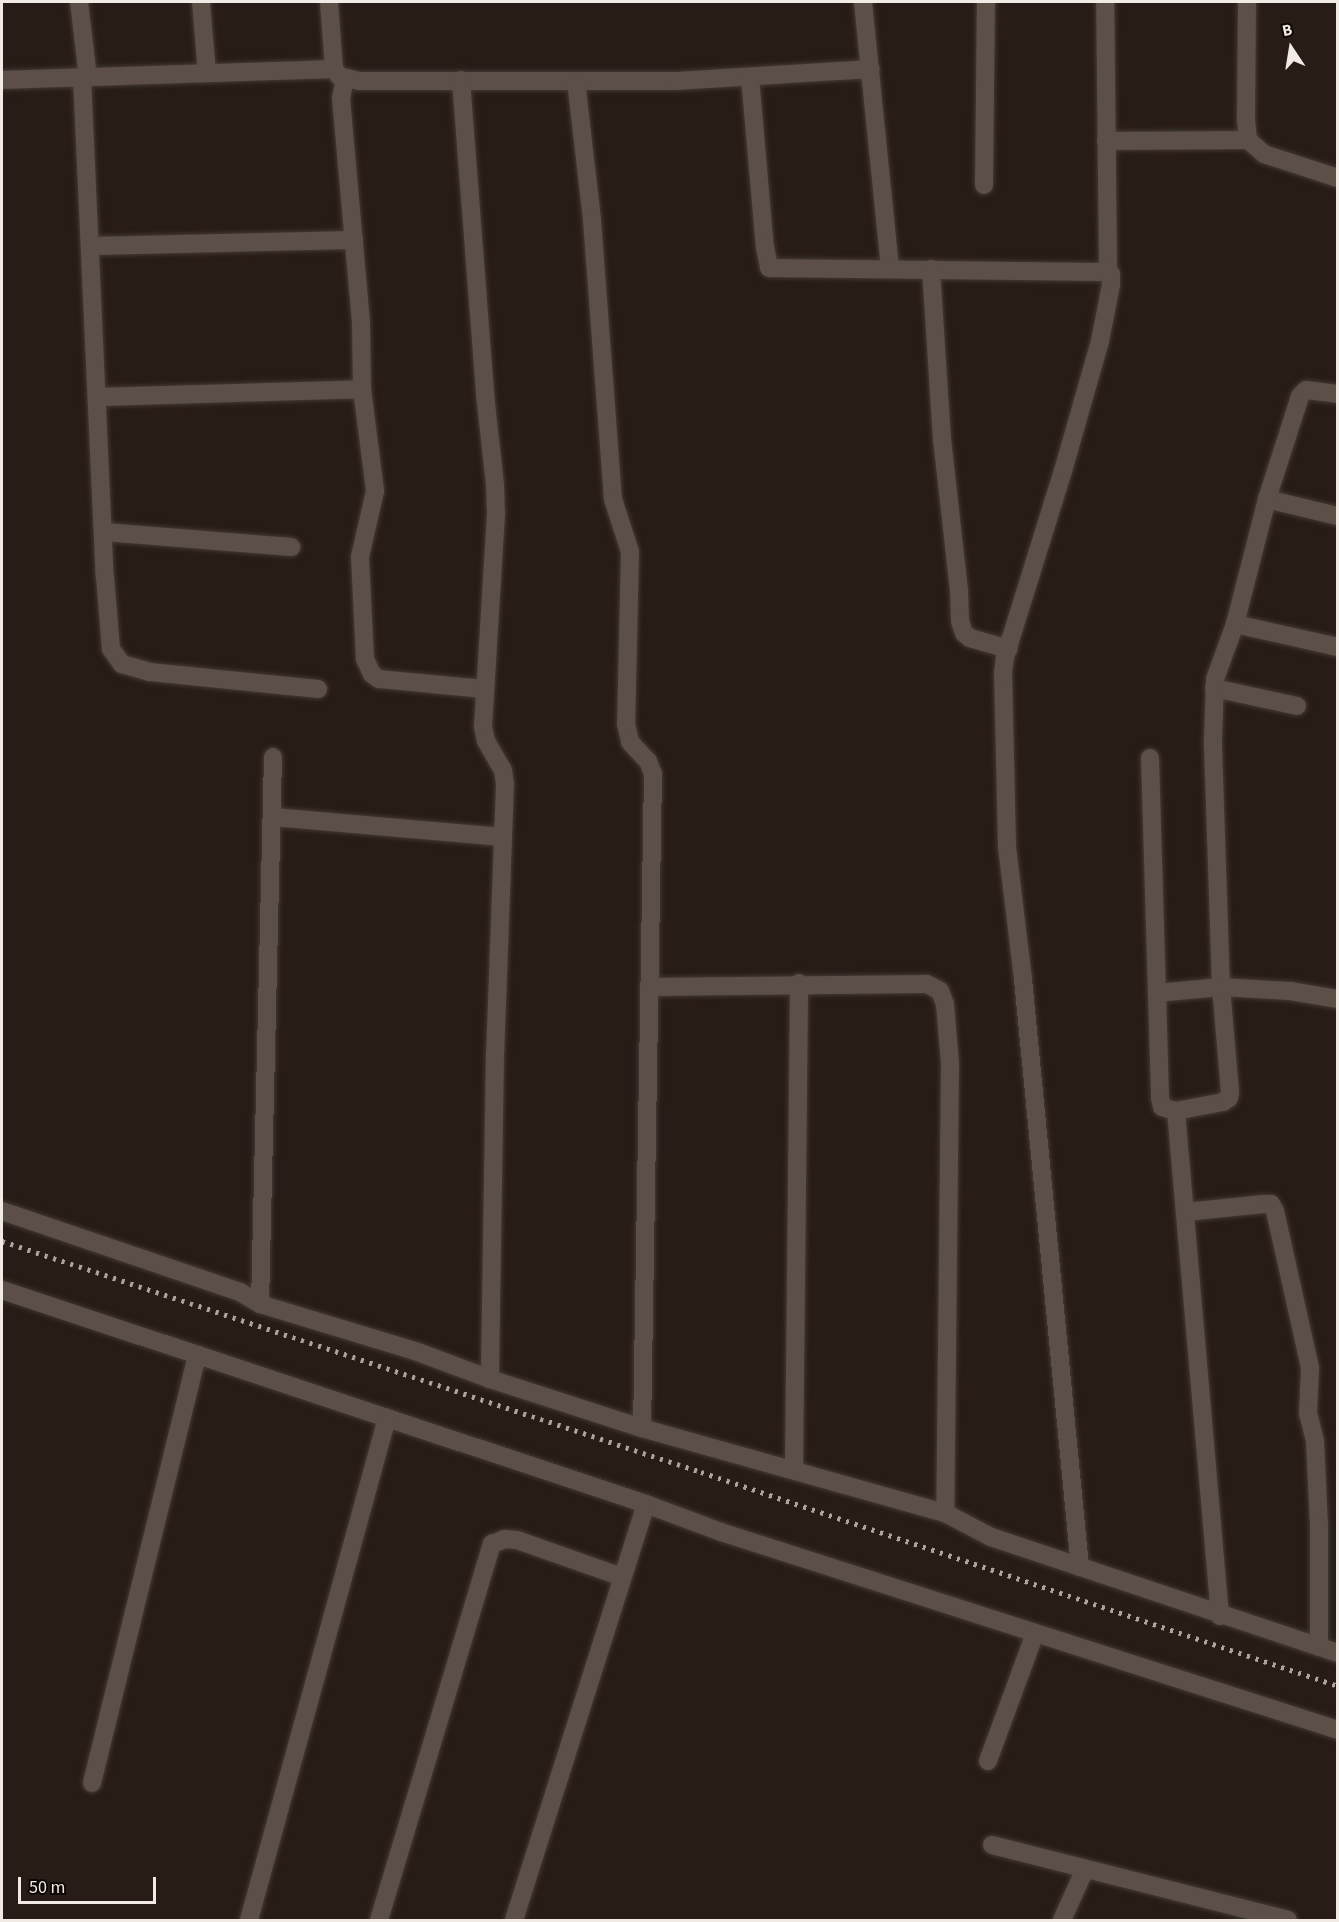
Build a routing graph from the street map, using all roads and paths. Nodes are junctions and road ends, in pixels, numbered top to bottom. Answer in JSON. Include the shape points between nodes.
{"nodes":[{"id":1,"x":79,"y":2,"type":"edge"},
{"id":2,"x":201,"y":2,"type":"edge"},
{"id":3,"x":329,"y":2,"type":"edge"},
{"id":4,"x":863,"y":2,"type":"edge"},
{"id":5,"x":986,"y":2,"type":"edge"},
{"id":6,"x":1105,"y":2,"type":"edge"},
{"id":7,"x":1247,"y":2,"type":"edge"},
{"id":8,"x":871,"y":69,"type":"junction"},
{"id":9,"x":207,"y":73,"type":"junction"},
{"id":10,"x":339,"y":73,"type":"junction"},
{"id":11,"x":85,"y":77,"type":"junction"},
{"id":12,"x":750,"y":77,"type":"junction"},
{"id":13,"x":2,"y":80,"type":"edge"},
{"id":14,"x":461,"y":80,"type":"junction"},
{"id":15,"x":576,"y":81,"type":"junction"},
{"id":16,"x":1248,"y":140,"type":"junction"},
{"id":17,"x":1106,"y":141,"type":"junction"},
{"id":18,"x":1338,"y":178,"type":"edge"},
{"id":19,"x":984,"y":185,"type":"dead end"},
{"id":20,"x":354,"y":240,"type":"junction"},
{"id":21,"x":91,"y":246,"type":"junction"},
{"id":22,"x":890,"y":269,"type":"junction"},
{"id":23,"x":930,"y":269,"type":"junction"},
{"id":24,"x":1107,"y":269,"type":"junction"},
{"id":25,"x":362,"y":389,"type":"junction"},
{"id":26,"x":1338,"y":394,"type":"edge"},
{"id":27,"x":99,"y":397,"type":"junction"},
{"id":28,"x":1268,"y":500,"type":"junction"},
{"id":29,"x":1338,"y":516,"type":"edge"},
{"id":30,"x":104,"y":532,"type":"junction"},
{"id":31,"x":291,"y":547,"type":"dead end"},
{"id":32,"x":1234,"y":624,"type":"junction"},
{"id":33,"x":1338,"y":647,"type":"edge"},
{"id":34,"x":1008,"y":648,"type":"junction"},
{"id":35,"x":1214,"y":688,"type":"junction"},
{"id":36,"x":318,"y":689,"type":"dead end"},
{"id":37,"x":483,"y":689,"type":"junction"},
{"id":38,"x":1297,"y":706,"type":"dead end"},
{"id":39,"x":273,"y":757,"type":"dead end"},
{"id":40,"x":1150,"y":758,"type":"dead end"},
{"id":41,"x":273,"y":817,"type":"junction"},
{"id":42,"x":502,"y":837,"type":"junction"},
{"id":43,"x":799,"y":983,"type":"junction"},
{"id":44,"x":649,"y":987,"type":"junction"},
{"id":45,"x":1221,"y":987,"type":"junction"},
{"id":46,"x":1157,"y":993,"type":"junction"},
{"id":47,"x":1338,"y":999,"type":"edge"},
{"id":48,"x":1176,"y":1111,"type":"junction"},
{"id":49,"x":2,"y":1211,"type":"edge"},
{"id":50,"x":1186,"y":1212,"type":"junction"},
{"id":51,"x":2,"y":1290,"type":"edge"},
{"id":52,"x":260,"y":1304,"type":"junction"},
{"id":53,"x":197,"y":1355,"type":"junction"},
{"id":54,"x":490,"y":1379,"type":"junction"},
{"id":55,"x":387,"y":1418,"type":"junction"},
{"id":56,"x":642,"y":1428,"type":"junction"},
{"id":57,"x":794,"y":1470,"type":"junction"},
{"id":58,"x":646,"y":1504,"type":"junction"},
{"id":59,"x":945,"y":1513,"type":"junction"},
{"id":60,"x":1080,"y":1567,"type":"junction"},
{"id":61,"x":622,"y":1577,"type":"junction"},
{"id":62,"x":1220,"y":1616,"type":"junction"},
{"id":63,"x":1035,"y":1633,"type":"junction"},
{"id":64,"x":1319,"y":1647,"type":"junction"},
{"id":65,"x":1338,"y":1653,"type":"edge"},
{"id":66,"x":1338,"y":1730,"type":"edge"},
{"id":67,"x":988,"y":1761,"type":"dead end"},
{"id":68,"x":92,"y":1784,"type":"dead end"},
{"id":69,"x":992,"y":1845,"type":"dead end"},
{"id":70,"x":1085,"y":1869,"type":"junction"},
{"id":71,"x":249,"y":1920,"type":"edge"},
{"id":72,"x":379,"y":1920,"type":"edge"},
{"id":73,"x":514,"y":1920,"type":"edge"},
{"id":74,"x":1062,"y":1920,"type":"edge"},
{"id":75,"x":1288,"y":1920,"type":"edge"}],
"edges":[{"from":1,"to":11,"type":"street"},
{"from":2,"to":9,"type":"street"},
{"from":3,"to":10,"type":"street"},
{"from":4,"to":8,"type":"street"},
{"from":5,"to":19,"type":"street"},
{"from":6,"to":17,"type":"street"},
{"from":7,"to":16,"type":"street"},
{"from":8,"to":12,"type":"street"},
{"from":8,"to":22,"type":"street"},
{"from":9,"to":10,"type":"street"},
{"from":9,"to":11,"type":"street"},
{"from":10,"to":14,"type":"street","via":[[359,81]]},
{"from":10,"to":20,"type":"street"},
{"from":11,"to":13,"type":"street"},
{"from":11,"to":21,"type":"street"},
{"from":12,"to":15,"type":"street"},
{"from":12,"to":22,"type":"street","via":[[770,268]]},
{"from":14,"to":15,"type":"street"},
{"from":14,"to":37,"type":"street","via":[[495,485],[490,628]]},
{"from":15,"to":44,"type":"street","via":[[593,231],[613,499],[630,552],[626,724],[630,742],[648,760],[652,774]]},
{"from":16,"to":17,"type":"street"},
{"from":16,"to":18,"type":"street","via":[[1264,154]]},
{"from":17,"to":24,"type":"street"},
{"from":20,"to":21,"type":"street"},
{"from":20,"to":25,"type":"street"},
{"from":21,"to":27,"type":"street"},
{"from":22,"to":23,"type":"street"},
{"from":23,"to":24,"type":"street","via":[[1094,273]]},
{"from":23,"to":34,"type":"street","via":[[960,621],[970,639]]},
{"from":24,"to":34,"type":"street","via":[[1111,285],[1100,341]]},
{"from":25,"to":27,"type":"street"},
{"from":25,"to":37,"type":"street","via":[[375,491],[360,557],[368,668],[379,679]]},
{"from":26,"to":28,"type":"street","via":[[1306,390],[1300,396]]},
{"from":27,"to":30,"type":"street"},
{"from":28,"to":29,"type":"street"},
{"from":28,"to":32,"type":"street"},
{"from":30,"to":31,"type":"street"},
{"from":30,"to":36,"type":"street","via":[[108,637],[122,664],[150,672]]},
{"from":32,"to":33,"type":"street"},
{"from":32,"to":35,"type":"street"},
{"from":34,"to":60,"type":"street","via":[[1002,684],[1007,846]]},
{"from":35,"to":38,"type":"street"},
{"from":35,"to":45,"type":"street"},
{"from":37,"to":42,"type":"street","via":[[486,741],[503,770],[506,784]]},
{"from":39,"to":41,"type":"street"},
{"from":40,"to":46,"type":"street"},
{"from":41,"to":42,"type":"street"},
{"from":41,"to":52,"type":"street"},
{"from":42,"to":54,"type":"street"},
{"from":43,"to":44,"type":"street"},
{"from":43,"to":57,"type":"street"},
{"from":43,"to":59,"type":"street","via":[[927,984],[943,996],[950,1064]]},
{"from":44,"to":56,"type":"street"},
{"from":45,"to":46,"type":"street"},
{"from":45,"to":47,"type":"street","via":[[1290,991]]},
{"from":45,"to":48,"type":"street","via":[[1229,1098]]},
{"from":46,"to":48,"type":"street","via":[[1160,1098],[1162,1107]]},
{"from":48,"to":50,"type":"street"},
{"from":49,"to":52,"type":"street","via":[[240,1292]]},
{"from":50,"to":62,"type":"street"},
{"from":50,"to":64,"type":"street","via":[[1264,1204],[1271,1204],[1275,1211],[1310,1368],[1308,1413],[1315,1441],[1319,1525]]},
{"from":51,"to":53,"type":"street"},
{"from":52,"to":54,"type":"street","via":[[418,1352]]},
{"from":53,"to":55,"type":"street"},
{"from":53,"to":68,"type":"street"},
{"from":54,"to":56,"type":"street"},
{"from":55,"to":58,"type":"street"},
{"from":55,"to":71,"type":"street"},
{"from":56,"to":57,"type":"street"},
{"from":57,"to":59,"type":"street"},
{"from":58,"to":61,"type":"street"},
{"from":58,"to":63,"type":"street"},
{"from":59,"to":60,"type":"street","via":[[991,1537]]},
{"from":60,"to":62,"type":"street"},
{"from":61,"to":72,"type":"street","via":[[517,1540],[504,1539],[492,1544]]},
{"from":61,"to":73,"type":"street"},
{"from":62,"to":64,"type":"street"},
{"from":63,"to":66,"type":"street"},
{"from":63,"to":67,"type":"street"},
{"from":64,"to":65,"type":"street"},
{"from":69,"to":70,"type":"street"},
{"from":70,"to":74,"type":"street"},
{"from":70,"to":75,"type":"street"}]}
